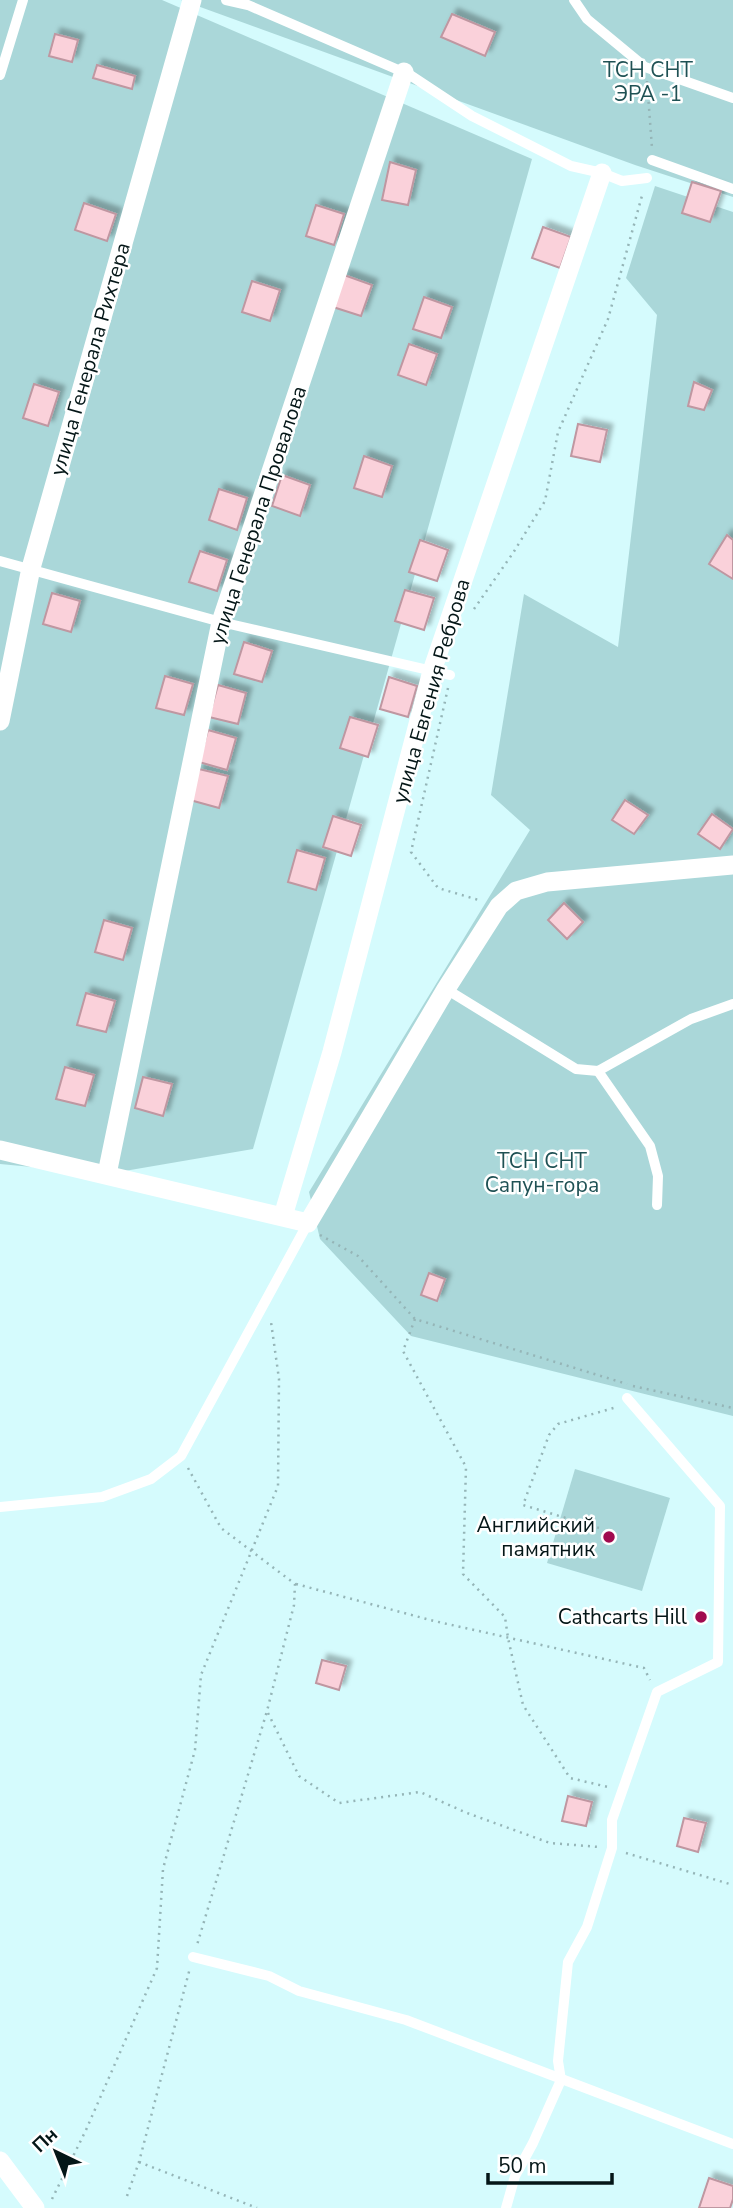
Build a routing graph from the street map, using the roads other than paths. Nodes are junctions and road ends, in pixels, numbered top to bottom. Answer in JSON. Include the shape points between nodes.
{"nodes":[{"id":1,"x":23,"y":0,"type":"edge"},
{"id":2,"x":192,"y":0,"type":"edge"},
{"id":3,"x":226,"y":0,"type":"edge"},
{"id":4,"x":574,"y":0,"type":"edge"},
{"id":5,"x":404,"y":72,"type":"junction"},
{"id":6,"x":0,"y":75,"type":"edge"},
{"id":7,"x":733,"y":98,"type":"edge"},
{"id":8,"x":652,"y":160,"type":"road end"},
{"id":9,"x":602,"y":173,"type":"junction"},
{"id":10,"x":647,"y":178,"type":"road end"},
{"id":11,"x":733,"y":189,"type":"edge"},
{"id":12,"x":0,"y":561,"type":"edge"},
{"id":13,"x":31,"y":568,"type":"junction"},
{"id":14,"x":220,"y":622,"type":"junction"},
{"id":15,"x":441,"y":673,"type":"junction"},
{"id":16,"x":0,"y":721,"type":"edge"},
{"id":17,"x":733,"y":865,"type":"edge"},
{"id":18,"x":446,"y":989,"type":"junction"},
{"id":19,"x":733,"y":1004,"type":"edge"},
{"id":20,"x":598,"y":1071,"type":"junction"},
{"id":21,"x":0,"y":1150,"type":"edge"},
{"id":22,"x":107,"y":1174,"type":"junction"},
{"id":23,"x":657,"y":1205,"type":"dead end"},
{"id":24,"x":283,"y":1216,"type":"junction"},
{"id":25,"x":308,"y":1223,"type":"junction"},
{"id":26,"x":627,"y":1398,"type":"road end"},
{"id":27,"x":0,"y":1507,"type":"edge"},
{"id":28,"x":193,"y":1957,"type":"road end"},
{"id":29,"x":561,"y":2080,"type":"junction"},
{"id":30,"x":733,"y":2144,"type":"edge"},
{"id":31,"x":0,"y":2161,"type":"edge"},
{"id":32,"x":34,"y":2208,"type":"edge"},
{"id":33,"x":506,"y":2208,"type":"edge"}],
"edges":[{"from":1,"to":6,"type":"lane"},
{"from":2,"to":13,"type":"street","name":"улица Генерала Рихтера"},
{"from":3,"to":5,"type":"lane","via":[[248,5]]},
{"from":4,"to":7,"type":"lane","via":[[587,19],[645,67]]},
{"from":5,"to":9,"type":"lane","via":[[528,145],[571,166]]},
{"from":5,"to":14,"type":"street","name":"улица Генерала Провалова"},
{"from":8,"to":11,"type":"lane"},
{"from":9,"to":10,"type":"lane","via":[[622,181]]},
{"from":9,"to":15,"type":"street","name":"улица Евгения Реброва"},
{"from":12,"to":13,"type":"lane"},
{"from":13,"to":14,"type":"lane"},
{"from":13,"to":16,"type":"street","name":"улица Генерала Рихтера"},
{"from":14,"to":15,"type":"lane"},
{"from":14,"to":22,"type":"street","name":"улица Генерала Провалова"},
{"from":15,"to":24,"type":"street","name":"улица Евгения Реброва"},
{"from":17,"to":18,"type":"street","via":[[547,882],[516,891],[499,906]]},
{"from":18,"to":20,"type":"lane","via":[[576,1069]]},
{"from":18,"to":25,"type":"street"},
{"from":19,"to":20,"type":"lane","via":[[691,1019]]},
{"from":20,"to":23,"type":"lane","via":[[650,1146],[658,1176]]},
{"from":21,"to":22,"type":"street"},
{"from":22,"to":24,"type":"street"},
{"from":24,"to":25,"type":"street"},
{"from":25,"to":27,"type":"lane","via":[[181,1456],[151,1479],[102,1497]]},
{"from":26,"to":29,"type":"lane","via":[[720,1506],[719,1662],[657,1692],[621,1789],[612,1820],[612,1849],[587,1927],[568,1962],[558,2061]]},
{"from":28,"to":29,"type":"lane","via":[[406,2020]]},
{"from":29,"to":30,"type":"lane"},
{"from":29,"to":33,"type":"lane","via":[[515,2176]]},
{"from":31,"to":32,"type":"street"}]}
